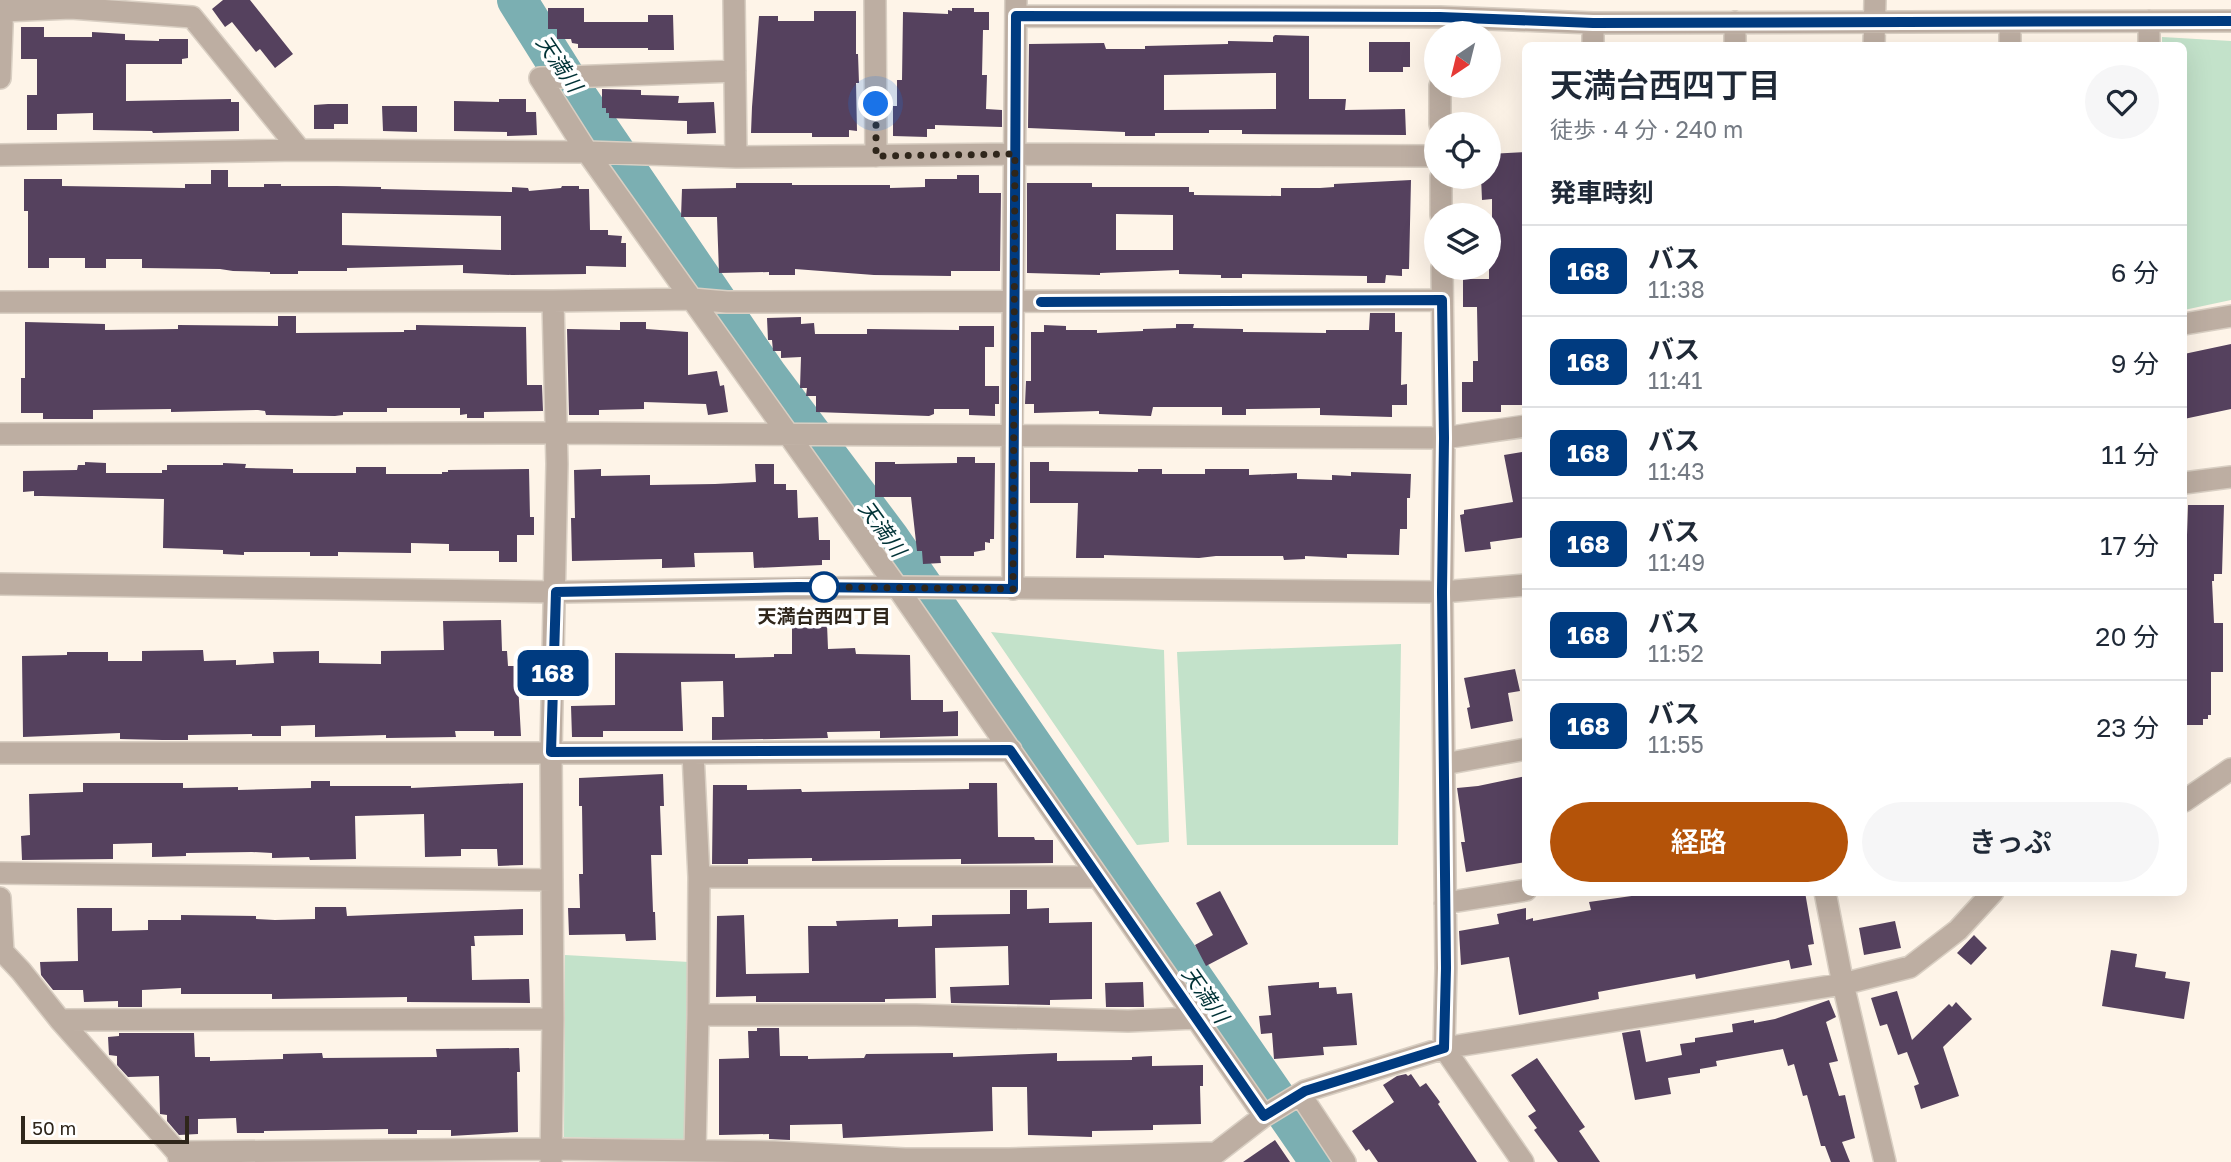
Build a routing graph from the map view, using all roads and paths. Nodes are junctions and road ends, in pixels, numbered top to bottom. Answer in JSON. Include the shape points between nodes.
{"nodes":[{"id":1,"x":734,"y":0,"type":"edge"},
{"id":2,"x":875,"y":0,"type":"edge"},
{"id":3,"x":1875,"y":0,"type":"edge"},
{"id":4,"x":3,"y":5,"type":"edge"},
{"id":5,"x":1016,"y":8,"type":"edge"},
{"id":6,"x":1440,"y":17,"type":"edge"},
{"id":7,"x":2149,"y":21,"type":"junction"},
{"id":8,"x":2231,"y":21,"type":"edge"},
{"id":9,"x":1735,"y":22,"type":"junction"},
{"id":10,"x":1874,"y":22,"type":"junction"},
{"id":11,"x":2010,"y":22,"type":"junction"},
{"id":12,"x":1593,"y":23,"type":"junction"},
{"id":13,"x":1593,"y":42,"type":"edge"},
{"id":14,"x":1735,"y":42,"type":"edge"},
{"id":15,"x":1874,"y":42,"type":"edge"},
{"id":16,"x":2010,"y":42,"type":"edge"},
{"id":17,"x":2149,"y":42,"type":"edge"},
{"id":18,"x":735,"y":71,"type":"junction"},
{"id":19,"x":0,"y":78,"type":"edge"},
{"id":20,"x":300,"y":150,"type":"junction"},
{"id":21,"x":587,"y":152,"type":"junction"},
{"id":22,"x":1015,"y":154,"type":"junction"},
{"id":23,"x":0,"y":155,"type":"edge"},
{"id":24,"x":876,"y":156,"type":"junction"},
{"id":25,"x":1424,"y":156,"type":"edge"},
{"id":26,"x":736,"y":157,"type":"junction"},
{"id":27,"x":1442,"y":280,"type":"edge"},
{"id":28,"x":692,"y":299,"type":"junction"},
{"id":29,"x":1442,"y":300,"type":"junction"},
{"id":30,"x":553,"y":301,"type":"junction"},
{"id":31,"x":0,"y":302,"type":"edge"},
{"id":32,"x":1014,"y":302,"type":"junction"},
{"id":33,"x":2231,"y":316,"type":"edge"},
{"id":34,"x":2187,"y":323,"type":"edge"},
{"id":35,"x":1522,"y":427,"type":"edge"},
{"id":36,"x":556,"y":433,"type":"junction"},
{"id":37,"x":0,"y":434,"type":"edge"},
{"id":38,"x":789,"y":435,"type":"junction"},
{"id":39,"x":1012,"y":437,"type":"junction"},
{"id":40,"x":1444,"y":438,"type":"junction"},
{"id":41,"x":2231,"y":477,"type":"edge"},
{"id":42,"x":2187,"y":484,"type":"edge"},
{"id":43,"x":0,"y":584,"type":"edge"},
{"id":44,"x":1522,"y":585,"type":"edge"},
{"id":45,"x":897,"y":587,"type":"junction"},
{"id":46,"x":1013,"y":589,"type":"junction"},
{"id":47,"x":556,"y":592,"type":"junction"},
{"id":48,"x":1442,"y":592,"type":"junction"},
{"id":49,"x":1010,"y":750,"type":"junction"},
{"id":50,"x":1522,"y":750,"type":"edge"},
{"id":51,"x":551,"y":752,"type":"junction"},
{"id":52,"x":0,"y":753,"type":"edge"},
{"id":53,"x":693,"y":753,"type":"junction"},
{"id":54,"x":1444,"y":764,"type":"junction"},
{"id":55,"x":2231,"y":769,"type":"edge"},
{"id":56,"x":2187,"y":800,"type":"edge"},
{"id":57,"x":0,"y":873,"type":"edge"},
{"id":58,"x":699,"y":877,"type":"junction"},
{"id":59,"x":1098,"y":877,"type":"junction"},
{"id":60,"x":552,"y":880,"type":"junction"},
{"id":61,"x":1522,"y":891,"type":"edge"},
{"id":62,"x":1826,"y":896,"type":"edge"},
{"id":63,"x":1989,"y":896,"type":"edge"},
{"id":64,"x":0,"y":898,"type":"edge"},
{"id":65,"x":1445,"y":903,"type":"junction"},
{"id":66,"x":1843,"y":984,"type":"junction"},
{"id":67,"x":698,"y":1016,"type":"junction"},
{"id":68,"x":1196,"y":1018,"type":"junction"},
{"id":69,"x":553,"y":1019,"type":"junction"},
{"id":70,"x":60,"y":1020,"type":"junction"},
{"id":71,"x":1444,"y":1048,"type":"junction"},
{"id":72,"x":1300,"y":1094,"type":"junction"},
{"id":73,"x":1264,"y":1116,"type":"junction"},
{"id":74,"x":695,"y":1151,"type":"junction"},
{"id":75,"x":551,"y":1156,"type":"edge"},
{"id":76,"x":179,"y":1157,"type":"edge"},
{"id":77,"x":1219,"y":1158,"type":"edge"},
{"id":78,"x":905,"y":1161,"type":"edge"},
{"id":79,"x":1345,"y":1162,"type":"edge"},
{"id":80,"x":1523,"y":1162,"type":"edge"},
{"id":81,"x":1885,"y":1162,"type":"edge"}],
"edges":[{"from":1,"to":18,"type":"street"},
{"from":2,"to":24,"type":"street"},
{"from":3,"to":10,"type":"street"},
{"from":4,"to":19,"type":"street"},
{"from":4,"to":20,"type":"street","via":[[192,17]]},
{"from":5,"to":6,"type":"street"},
{"from":5,"to":22,"type":"street"},
{"from":6,"to":12,"type":"street"},
{"from":7,"to":8,"type":"street"},
{"from":7,"to":11,"type":"street"},
{"from":7,"to":17,"type":"street"},
{"from":9,"to":10,"type":"street"},
{"from":9,"to":12,"type":"street"},
{"from":9,"to":14,"type":"street"},
{"from":10,"to":11,"type":"street"},
{"from":10,"to":15,"type":"street"},
{"from":11,"to":16,"type":"street"},
{"from":12,"to":13,"type":"street"},
{"from":18,"to":21,"type":"street","via":[[540,78]]},
{"from":18,"to":26,"type":"street"},
{"from":20,"to":21,"type":"street"},
{"from":20,"to":23,"type":"street"},
{"from":21,"to":26,"type":"street"},
{"from":21,"to":28,"type":"street"},
{"from":22,"to":24,"type":"street"},
{"from":22,"to":25,"type":"street"},
{"from":22,"to":32,"type":"street"},
{"from":24,"to":26,"type":"street"},
{"from":27,"to":29,"type":"street"},
{"from":28,"to":30,"type":"street"},
{"from":28,"to":32,"type":"street"},
{"from":28,"to":38,"type":"street"},
{"from":29,"to":32,"type":"street"},
{"from":29,"to":40,"type":"street"},
{"from":30,"to":31,"type":"street"},
{"from":30,"to":36,"type":"street"},
{"from":32,"to":39,"type":"street"},
{"from":33,"to":34,"type":"street"},
{"from":35,"to":40,"type":"street"},
{"from":36,"to":37,"type":"street"},
{"from":36,"to":38,"type":"street"},
{"from":36,"to":47,"type":"street"},
{"from":38,"to":39,"type":"street"},
{"from":38,"to":45,"type":"street"},
{"from":39,"to":40,"type":"street"},
{"from":39,"to":46,"type":"street"},
{"from":40,"to":48,"type":"street"},
{"from":41,"to":42,"type":"street"},
{"from":43,"to":47,"type":"street"},
{"from":44,"to":48,"type":"street"},
{"from":45,"to":46,"type":"street"},
{"from":45,"to":47,"type":"street"},
{"from":45,"to":49,"type":"street"},
{"from":46,"to":48,"type":"street"},
{"from":47,"to":51,"type":"street"},
{"from":48,"to":54,"type":"street"},
{"from":49,"to":53,"type":"street"},
{"from":49,"to":59,"type":"street"},
{"from":50,"to":54,"type":"street"},
{"from":51,"to":52,"type":"street"},
{"from":51,"to":53,"type":"street"},
{"from":51,"to":60,"type":"street"},
{"from":53,"to":58,"type":"street"},
{"from":54,"to":65,"type":"street"},
{"from":55,"to":56,"type":"street"},
{"from":57,"to":60,"type":"street"},
{"from":58,"to":59,"type":"street"},
{"from":58,"to":67,"type":"street"},
{"from":59,"to":68,"type":"street"},
{"from":60,"to":69,"type":"street"},
{"from":61,"to":65,"type":"street"},
{"from":62,"to":66,"type":"street"},
{"from":63,"to":66,"type":"street","via":[[1958,930],[1910,967]]},
{"from":64,"to":70,"type":"street","via":[[3,952]]},
{"from":65,"to":71,"type":"street"},
{"from":66,"to":71,"type":"street"},
{"from":66,"to":81,"type":"street"},
{"from":67,"to":68,"type":"street"},
{"from":67,"to":74,"type":"street"},
{"from":68,"to":73,"type":"street"},
{"from":69,"to":70,"type":"street"},
{"from":69,"to":75,"type":"street"},
{"from":70,"to":76,"type":"street"},
{"from":71,"to":72,"type":"street"},
{"from":71,"to":80,"type":"street"},
{"from":72,"to":73,"type":"street"},
{"from":72,"to":79,"type":"street"},
{"from":73,"to":77,"type":"street"},
{"from":74,"to":75,"type":"street"},
{"from":74,"to":78,"type":"street"},
{"from":75,"to":76,"type":"street"},
{"from":77,"to":78,"type":"street"}]}
